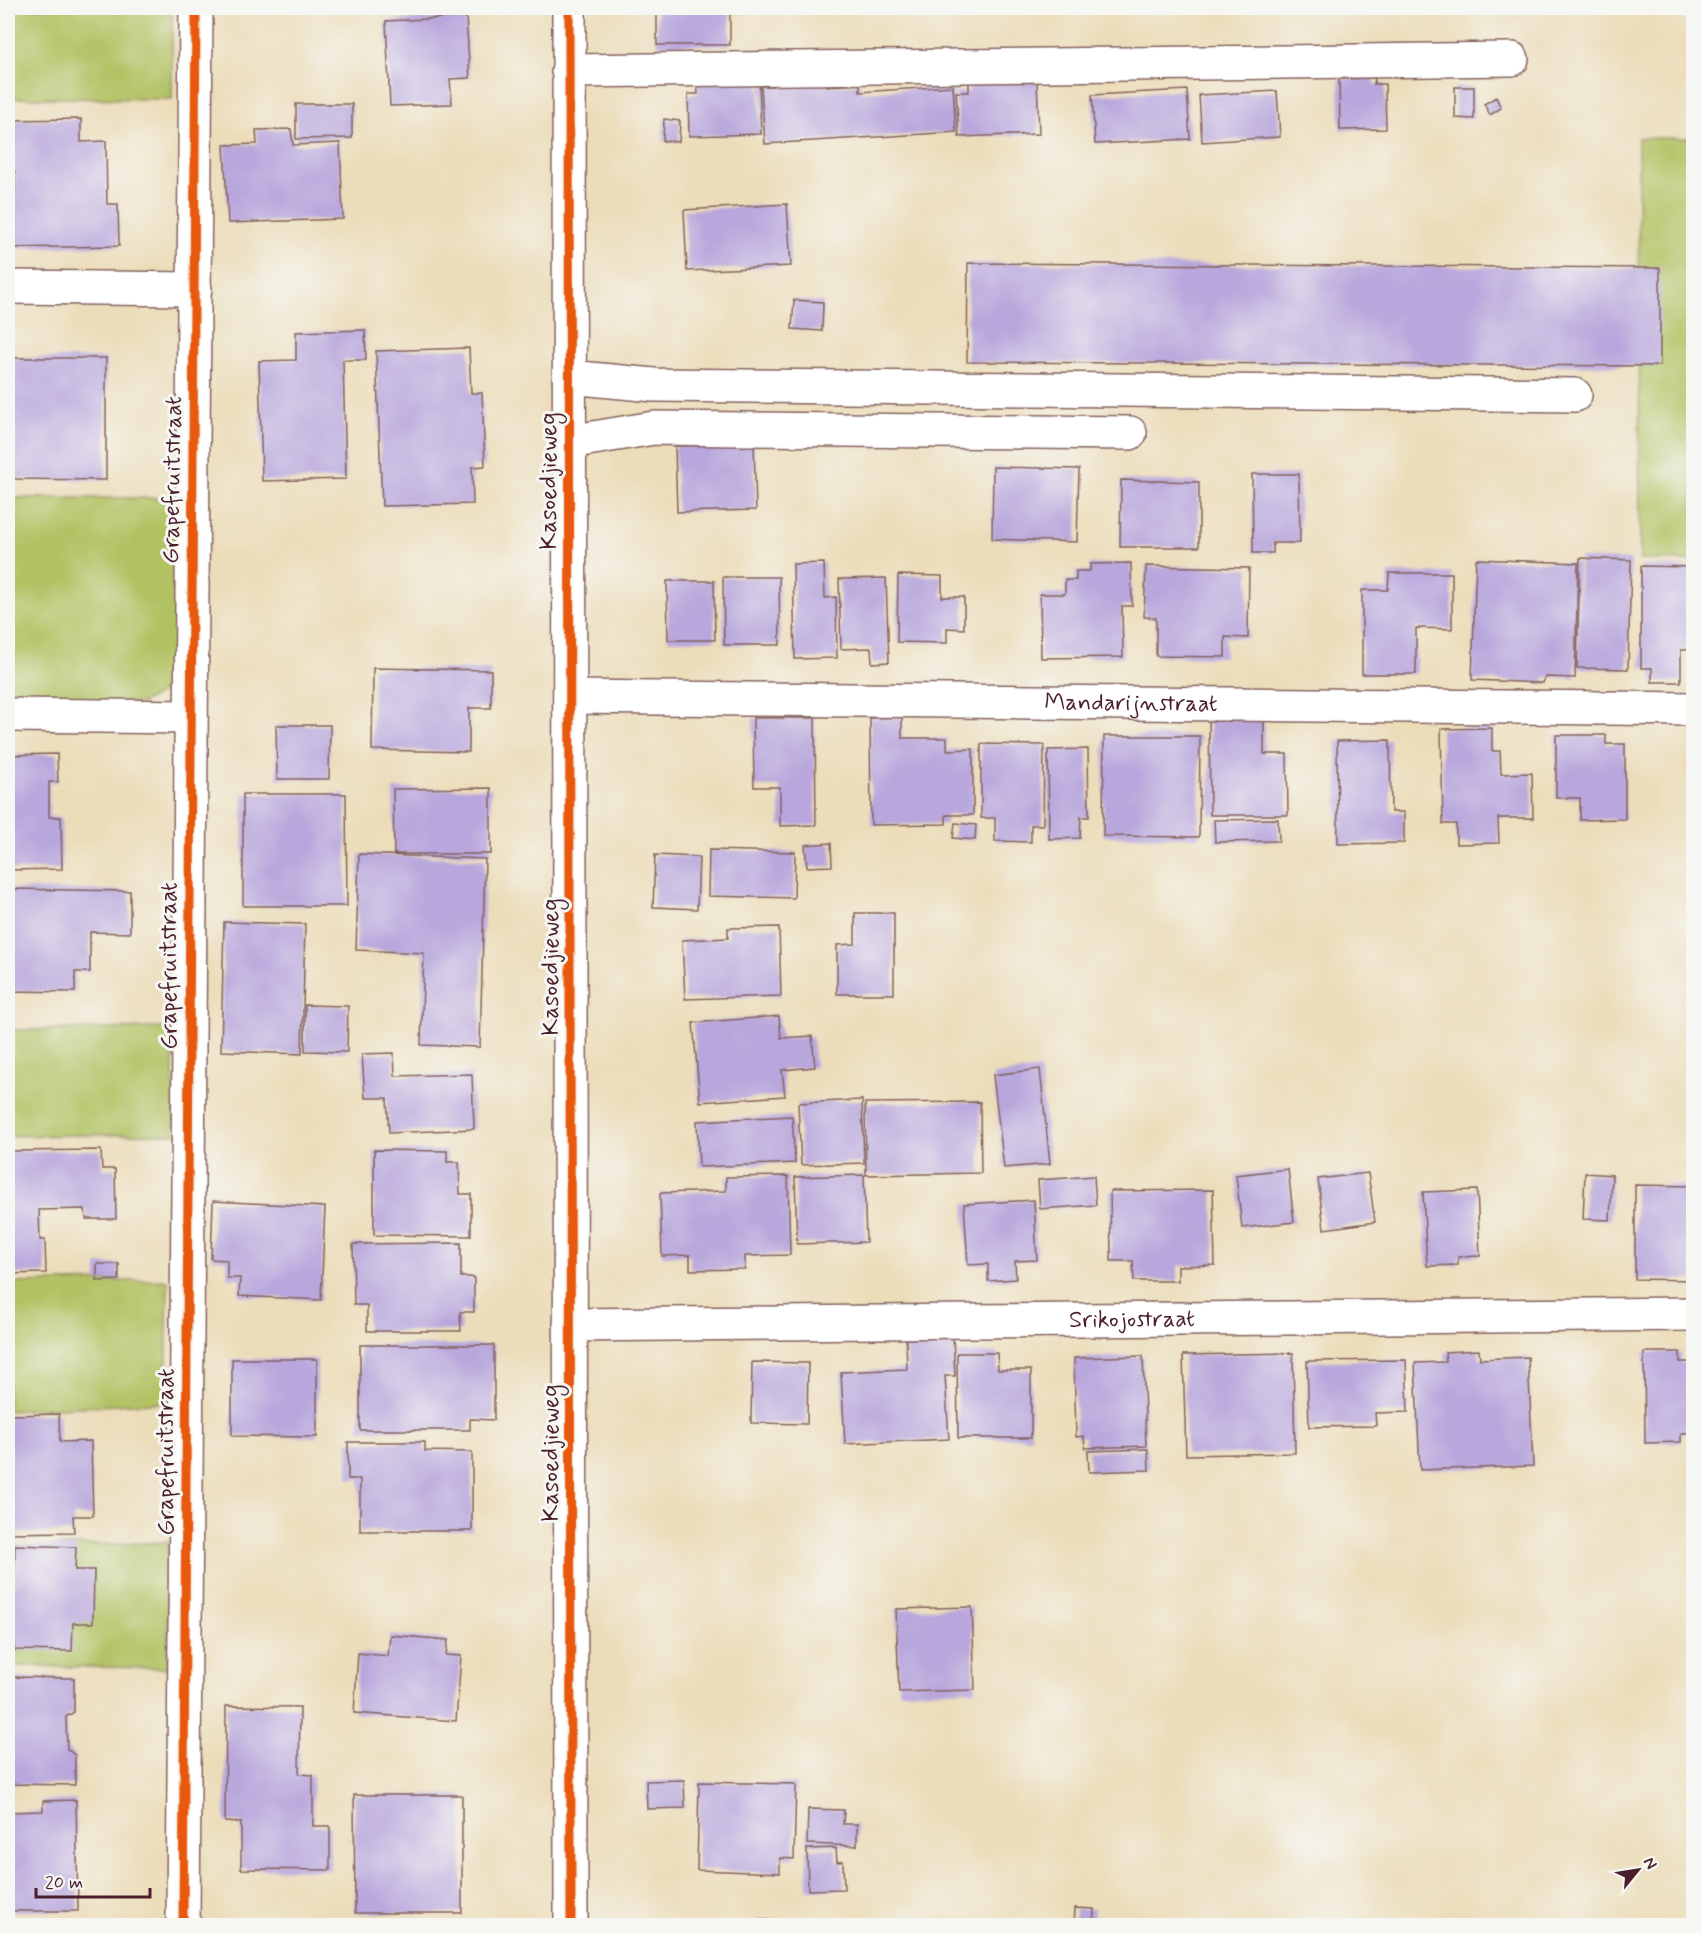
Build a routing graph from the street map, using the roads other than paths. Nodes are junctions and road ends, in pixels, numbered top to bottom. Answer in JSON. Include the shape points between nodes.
{"nodes":[{"id":1,"x":196,"y":8,"type":"edge"},
{"id":2,"x":568,"y":8,"type":"edge"},
{"id":3,"x":1512,"y":59,"type":"dead end"},
{"id":4,"x":568,"y":71,"type":"junction"},
{"id":5,"x":8,"y":287,"type":"edge"},
{"id":6,"x":195,"y":289,"type":"junction"},
{"id":7,"x":568,"y":377,"type":"junction"},
{"id":8,"x":1575,"y":395,"type":"dead end"},
{"id":9,"x":1131,"y":433,"type":"dead end"},
{"id":10,"x":569,"y":442,"type":"junction"},
{"id":11,"x":570,"y":697,"type":"junction"},
{"id":12,"x":1694,"y":709,"type":"edge"},
{"id":13,"x":8,"y":715,"type":"edge"},
{"id":14,"x":190,"y":717,"type":"junction"},
{"id":15,"x":1694,"y":1314,"type":"edge"},
{"id":16,"x":570,"y":1325,"type":"junction"},
{"id":17,"x":183,"y":1926,"type":"edge"},
{"id":18,"x":571,"y":1926,"type":"edge"}],
"edges":[{"from":1,"to":6,"type":"street","name":"Grapefruitstraat"},
{"from":2,"to":4,"type":"street","name":"Kasoedjieweg"},
{"from":3,"to":4,"type":"street"},
{"from":4,"to":7,"type":"street","name":"Kasoedjieweg"},
{"from":5,"to":6,"type":"street"},
{"from":6,"to":14,"type":"street","name":"Grapefruitstraat"},
{"from":7,"to":8,"type":"street","via":[[654,385]]},
{"from":7,"to":10,"type":"street","name":"Kasoedjieweg"},
{"from":9,"to":10,"type":"street","via":[[654,428]]},
{"from":10,"to":11,"type":"street","name":"Kasoedjieweg"},
{"from":11,"to":12,"type":"street","name":"Mandarijnstraat"},
{"from":11,"to":16,"type":"street","name":"Kasoedjieweg"},
{"from":13,"to":14,"type":"street"},
{"from":14,"to":17,"type":"street","name":"Grapefruitstraat"},
{"from":15,"to":16,"type":"street","name":"Srikojostraat"},
{"from":16,"to":18,"type":"street","name":"Kasoedjieweg"}]}
